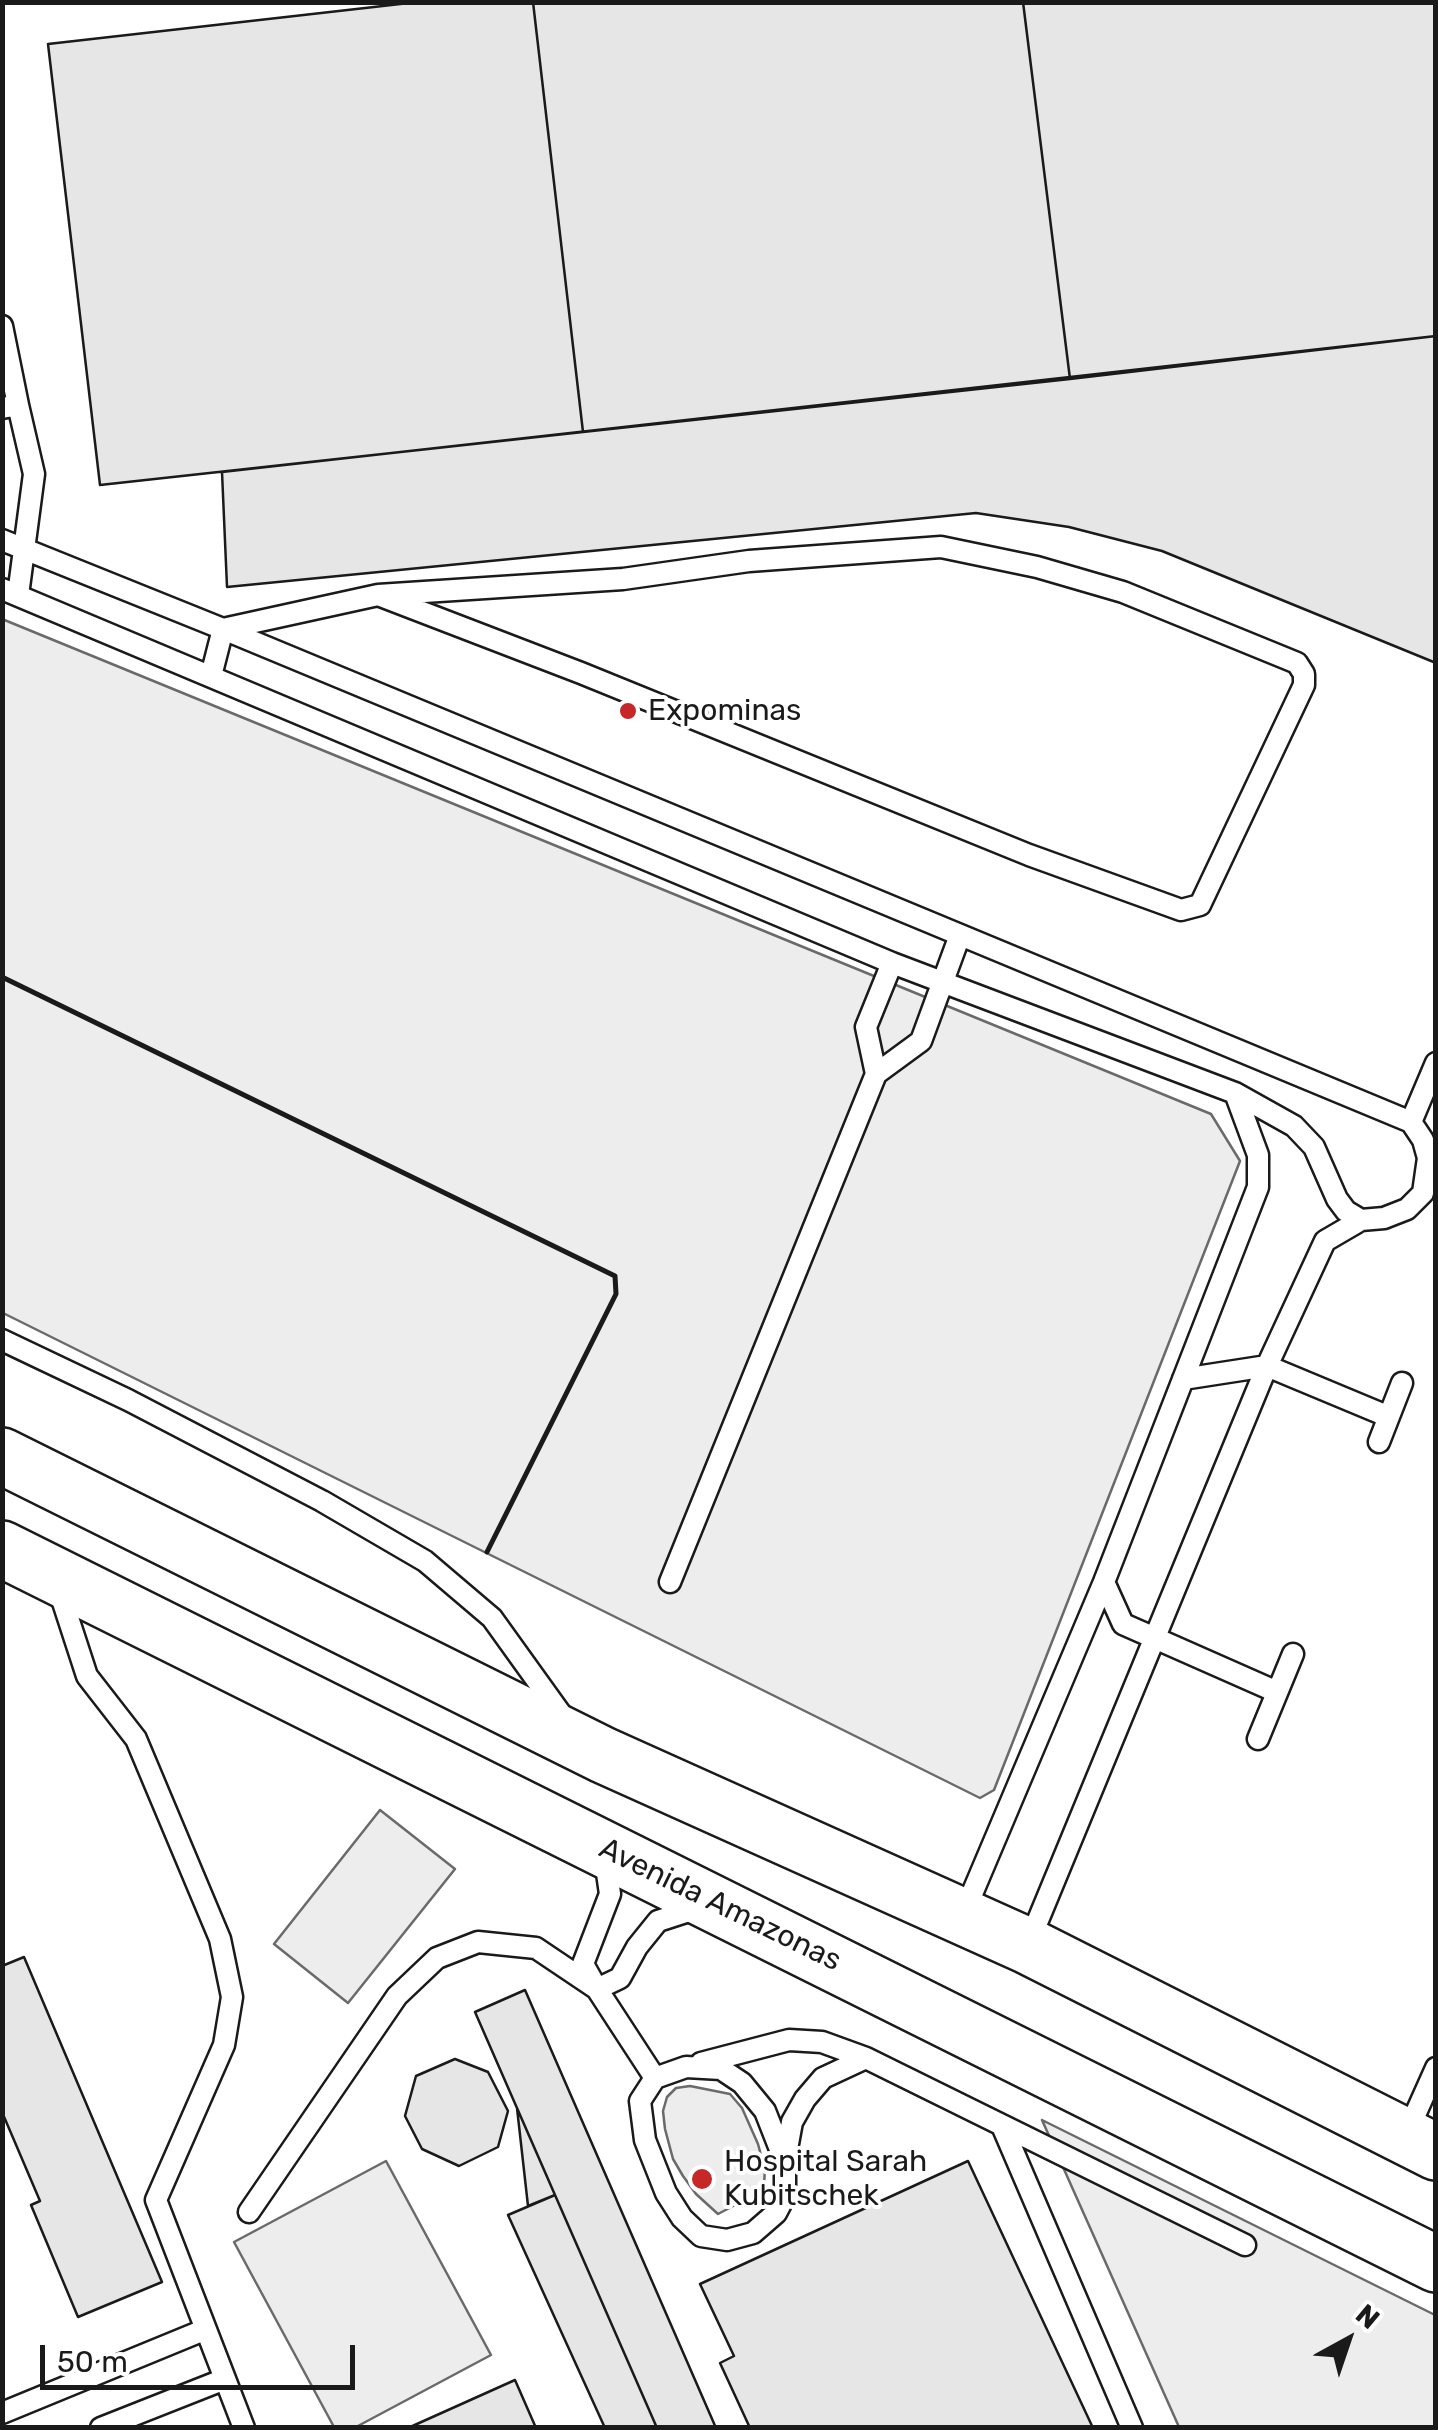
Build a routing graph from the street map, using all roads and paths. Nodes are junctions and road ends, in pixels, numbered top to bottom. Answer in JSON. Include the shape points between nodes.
{"nodes":[{"id":1,"x":2,"y":326,"type":"edge"},
{"id":2,"x":10,"y":406,"type":"edge"},
{"id":3,"x":2,"y":540,"type":"edge"},
{"id":4,"x":26,"y":550,"type":"junction"},
{"id":5,"x":10,"y":592,"type":"edge"},
{"id":6,"x":378,"y":595,"type":"junction"},
{"id":7,"x":224,"y":628,"type":"junction"},
{"id":8,"x":211,"y":676,"type":"junction"},
{"id":9,"x":960,"y":936,"type":"junction"},
{"id":10,"x":892,"y":962,"type":"junction"},
{"id":11,"x":944,"y":984,"type":"junction"},
{"id":12,"x":1436,"y":1063,"type":"edge"},
{"id":13,"x":876,"y":1074,"type":"junction"},
{"id":14,"x":1235,"y":1094,"type":"junction"},
{"id":15,"x":1411,"y":1122,"type":"junction"},
{"id":16,"x":1361,"y":1220,"type":"junction"},
{"id":17,"x":2,"y":1340,"type":"edge"},
{"id":18,"x":1267,"y":1366,"type":"junction"},
{"id":19,"x":1183,"y":1379,"type":"junction"},
{"id":20,"x":1402,"y":1383,"type":"dead end"},
{"id":21,"x":1387,"y":1416,"type":"junction"},
{"id":22,"x":1379,"y":1442,"type":"dead end"},
{"id":23,"x":2,"y":1456,"type":"edge"},
{"id":24,"x":2,"y":1549,"type":"edge"},
{"id":25,"x":55,"y":1575,"type":"junction"},
{"id":26,"x":670,"y":1582,"type":"dead end"},
{"id":27,"x":1104,"y":1582,"type":"junction"},
{"id":28,"x":1152,"y":1639,"type":"junction"},
{"id":29,"x":1293,"y":1654,"type":"dead end"},
{"id":30,"x":1277,"y":1692,"type":"junction"},
{"id":31,"x":1258,"y":1739,"type":"dead end"},
{"id":32,"x":580,"y":1744,"type":"junction"},
{"id":33,"x":604,"y":1847,"type":"junction"},
{"id":34,"x":715,"y":1902,"type":"junction"},
{"id":35,"x":962,"y":1917,"type":"junction"},
{"id":36,"x":1028,"y":1946,"type":"junction"},
{"id":37,"x":597,"y":1989,"type":"junction"},
{"id":38,"x":866,"y":2058,"type":"junction"},
{"id":39,"x":686,"y":2067,"type":"junction"},
{"id":40,"x":1436,"y":2068,"type":"edge"},
{"id":41,"x":654,"y":2078,"type":"junction"},
{"id":42,"x":1003,"y":2128,"type":"junction"},
{"id":43,"x":1420,"y":2144,"type":"edge"},
{"id":44,"x":785,"y":2162,"type":"junction"},
{"id":45,"x":248,"y":2212,"type":"dead end"},
{"id":46,"x":1244,"y":2245,"type":"dead end"},
{"id":47,"x":1436,"y":2264,"type":"edge"},
{"id":48,"x":204,"y":2330,"type":"junction"},
{"id":49,"x":225,"y":2378,"type":"junction"},
{"id":50,"x":2,"y":2413,"type":"edge"},
{"id":51,"x":101,"y":2428,"type":"edge"},
{"id":52,"x":244,"y":2428,"type":"edge"},
{"id":53,"x":1132,"y":2428,"type":"edge"}],
"edges":[{"from":1,"to":2,"type":"lane"},
{"from":2,"to":4,"type":"lane","via":[[34,474]]},
{"from":3,"to":4,"type":"lane"},
{"from":4,"to":5,"type":"lane"},
{"from":4,"to":7,"type":"lane"},
{"from":5,"to":8,"type":"lane"},
{"from":6,"to":6,"type":"lane","via":[[941,546],[1123,592],[1297,664],[1304,685],[1200,905],[1181,910]]},
{"from":6,"to":7,"type":"lane"},
{"from":7,"to":8,"type":"lane"},
{"from":7,"to":9,"type":"lane"},
{"from":8,"to":10,"type":"lane"},
{"from":9,"to":11,"type":"lane"},
{"from":9,"to":15,"type":"lane"},
{"from":10,"to":11,"type":"lane"},
{"from":10,"to":13,"type":"lane","via":[[866,1027]]},
{"from":11,"to":13,"type":"lane","via":[[920,1041]]},
{"from":11,"to":14,"type":"lane"},
{"from":12,"to":15,"type":"lane"},
{"from":13,"to":26,"type":"lane"},
{"from":14,"to":16,"type":"lane","via":[[1294,1126],[1314,1147],[1337,1199]]},
{"from":14,"to":19,"type":"lane","via":[[1258,1156],[1258,1187]]},
{"from":15,"to":16,"type":"lane","via":[[1428,1158],[1423,1193],[1407,1208]]},
{"from":16,"to":18,"type":"lane","via":[[1325,1241]]},
{"from":17,"to":32,"type":"lane","via":[[322,1501],[425,1561],[492,1618]]},
{"from":18,"to":19,"type":"lane"},
{"from":18,"to":21,"type":"lane"},
{"from":18,"to":28,"type":"lane"},
{"from":19,"to":27,"type":"lane"},
{"from":20,"to":21,"type":"lane"},
{"from":21,"to":22,"type":"lane"},
{"from":23,"to":32,"type":"main road"},
{"from":24,"to":25,"type":"main road","name":"Avenida Amazonas"},
{"from":25,"to":33,"type":"main road","name":"Avenida Amazonas"},
{"from":25,"to":48,"type":"lane","via":[[86,1676],[136,1739],[205,1902],[232,1997],[224,2044],[156,2200]]},
{"from":27,"to":28,"type":"lane","via":[[1123,1624]]},
{"from":27,"to":35,"type":"lane"},
{"from":28,"to":30,"type":"lane"},
{"from":28,"to":36,"type":"lane"},
{"from":29,"to":30,"type":"lane"},
{"from":30,"to":31,"type":"lane"},
{"from":32,"to":35,"type":"main road"},
{"from":33,"to":34,"type":"main road","name":"Avenida Amazonas"},
{"from":33,"to":37,"type":"lane","via":[[610,1894],[583,1964]]},
{"from":34,"to":37,"type":"lane","via":[[658,1920],[620,1978]]},
{"from":34,"to":47,"type":"main road","name":"Avenida Amazonas"},
{"from":35,"to":36,"type":"main road"},
{"from":36,"to":43,"type":"main road"},
{"from":37,"to":41,"type":"lane"},
{"from":37,"to":45,"type":"lane","via":[[536,1948],[478,1942],[437,1958],[397,1996]]},
{"from":38,"to":39,"type":"lane","via":[[822,2042],[789,2040]]},
{"from":38,"to":42,"type":"lane"},
{"from":38,"to":44,"type":"lane","via":[[823,2078],[804,2099]]},
{"from":39,"to":41,"type":"lane"},
{"from":39,"to":44,"type":"lane","via":[[721,2068],[742,2083],[766,2110]]},
{"from":40,"to":43,"type":"lane"},
{"from":41,"to":44,"type":"lane","via":[[640,2101],[645,2140],[666,2193],[702,2236],[726,2240],[752,2233],[776,2214],[785,2196]]},
{"from":42,"to":46,"type":"lane"},
{"from":42,"to":53,"type":"lane"},
{"from":48,"to":49,"type":"lane"},
{"from":48,"to":50,"type":"lane"},
{"from":49,"to":51,"type":"lane"},
{"from":49,"to":52,"type":"lane"}]}
